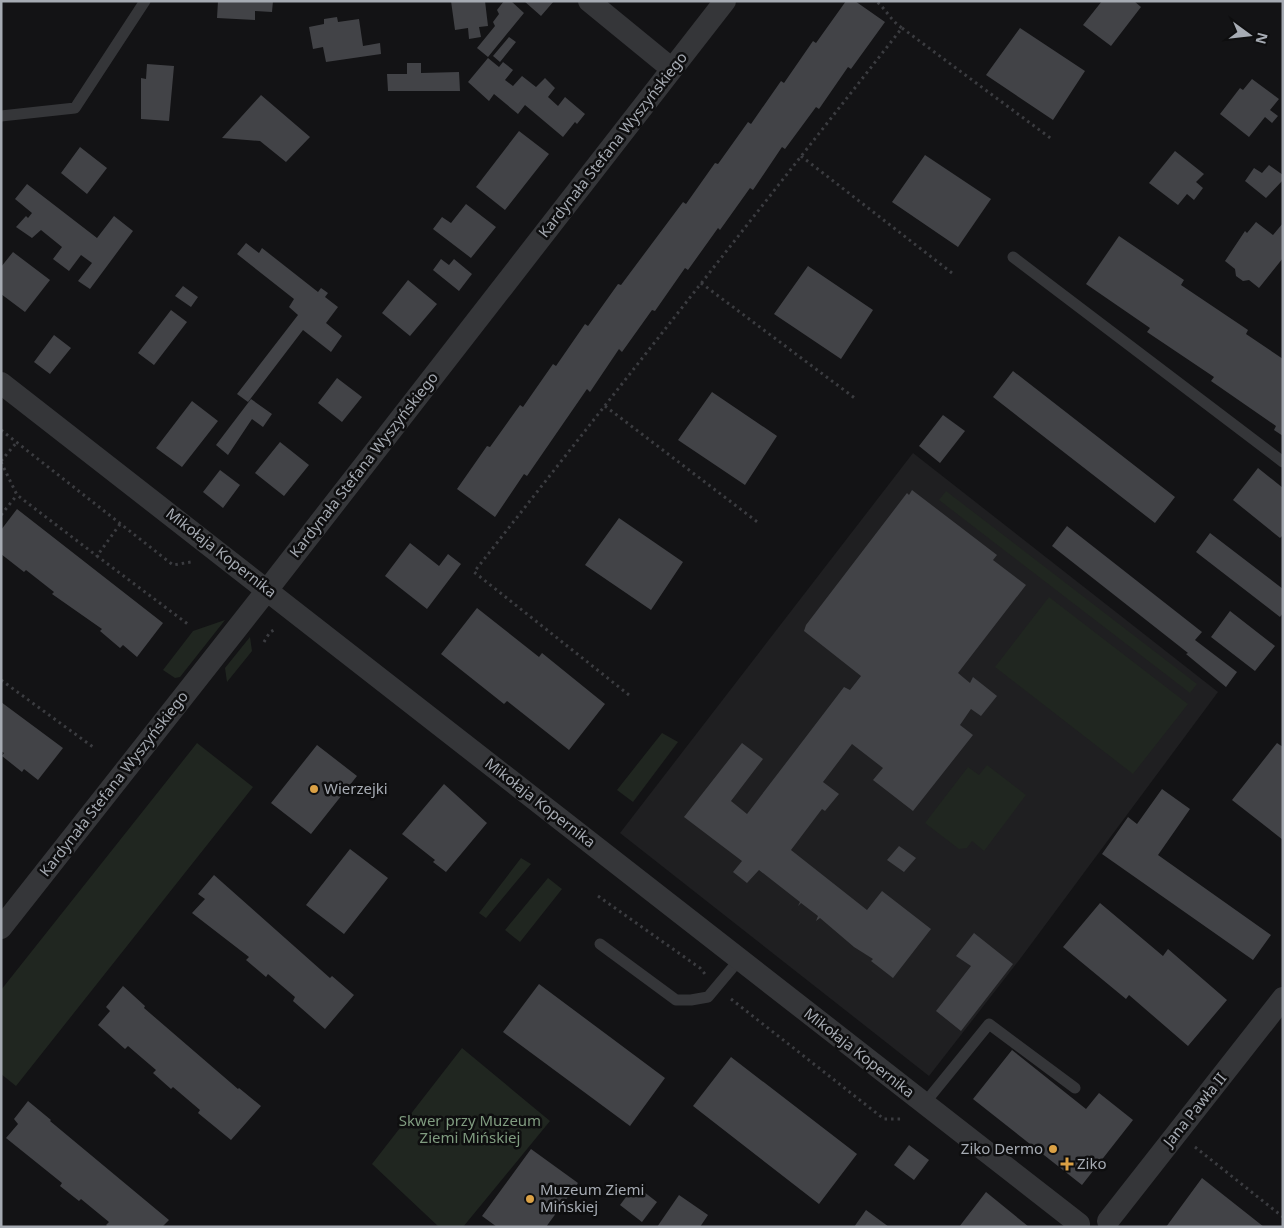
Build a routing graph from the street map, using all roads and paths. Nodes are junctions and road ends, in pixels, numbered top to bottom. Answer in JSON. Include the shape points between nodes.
{"nodes":[{"id":1,"x":145,"y":1,"type":"edge"},
{"id":2,"x":589,"y":1,"type":"edge"},
{"id":3,"x":725,"y":1,"type":"edge"},
{"id":4,"x":876,"y":1,"type":"edge"},
{"id":5,"x":902,"y":28,"type":"junction"},
{"id":6,"x":672,"y":69,"type":"junction"},
{"id":7,"x":1,"y":116,"type":"edge"},
{"id":8,"x":1054,"y":140,"type":"dead end"},
{"id":9,"x":802,"y":156,"type":"junction"},
{"id":10,"x":1013,"y":257,"type":"dead end"},
{"id":11,"x":952,"y":273,"type":"dead end"},
{"id":12,"x":701,"y":283,"type":"junction"},
{"id":13,"x":1,"y":383,"type":"edge"},
{"id":14,"x":856,"y":399,"type":"dead end"},
{"id":15,"x":605,"y":406,"type":"junction"},
{"id":16,"x":1,"y":430,"type":"edge"},
{"id":17,"x":17,"y":442,"type":"junction"},
{"id":18,"x":1,"y":462,"type":"edge"},
{"id":19,"x":1283,"y":462,"type":"edge"},
{"id":20,"x":17,"y":495,"type":"junction"},
{"id":21,"x":1,"y":515,"type":"edge"},
{"id":22,"x":120,"y":524,"type":"junction"},
{"id":23,"x":760,"y":524,"type":"dead end"},
{"id":24,"x":97,"y":556,"type":"junction"},
{"id":25,"x":199,"y":562,"type":"dead end"},
{"id":26,"x":268,"y":589,"type":"junction"},
{"id":27,"x":189,"y":625,"type":"dead end"},
{"id":28,"x":1,"y":680,"type":"edge"},
{"id":29,"x":629,"y":694,"type":"dead end"},
{"id":30,"x":93,"y":747,"type":"dead end"},
{"id":31,"x":598,"y":896,"type":"dead end"},
{"id":32,"x":1,"y":928,"type":"edge"},
{"id":33,"x":600,"y":944,"type":"dead end"},
{"id":34,"x":739,"y":960,"type":"junction"},
{"id":35,"x":716,"y":987,"type":"junction"},
{"id":36,"x":1283,"y":998,"type":"edge"},
{"id":37,"x":1075,"y":1088,"type":"dead end"},
{"id":38,"x":924,"y":1104,"type":"junction"},
{"id":39,"x":908,"y":1120,"type":"dead end"},
{"id":40,"x":1192,"y":1144,"type":"dead end"},
{"id":41,"x":1283,"y":1216,"type":"edge"},
{"id":42,"x":1110,"y":1224,"type":"edge"},
{"id":43,"x":1078,"y":1225,"type":"edge"}],
"edges":[{"from":1,"to":7,"type":"lane","via":[[75,108]]},
{"from":2,"to":6,"type":"street"},
{"from":3,"to":6,"type":"street","name":"Kardynała Stefana Wyszyńskiego"},
{"from":4,"to":5,"type":"path","via":[[894,24]]},
{"from":5,"to":8,"type":"path"},
{"from":5,"to":9,"type":"path"},
{"from":6,"to":26,"type":"street","name":"Kardynała Stefana Wyszyńskiego"},
{"from":9,"to":11,"type":"path"},
{"from":9,"to":12,"type":"path"},
{"from":10,"to":19,"type":"lane"},
{"from":12,"to":14,"type":"path"},
{"from":12,"to":15,"type":"path"},
{"from":13,"to":26,"type":"street","name":"Mikołaja Kopernika"},
{"from":15,"to":23,"type":"path"},
{"from":15,"to":29,"type":"path","via":[[474,572]]},
{"from":16,"to":17,"type":"path"},
{"from":17,"to":18,"type":"path"},
{"from":17,"to":22,"type":"path"},
{"from":18,"to":20,"type":"path"},
{"from":20,"to":21,"type":"path"},
{"from":20,"to":24,"type":"path"},
{"from":22,"to":24,"type":"path"},
{"from":22,"to":25,"type":"path","via":[[173,565]]},
{"from":24,"to":27,"type":"path"},
{"from":26,"to":32,"type":"street","name":"Kardynała Stefana Wyszyńskiego"},
{"from":26,"to":34,"type":"street","name":"Mikołaja Kopernika"},
{"from":28,"to":30,"type":"path"},
{"from":31,"to":35,"type":"path","via":[[700,968]]},
{"from":33,"to":35,"type":"lane","via":[[676,1000],[708,997]]},
{"from":34,"to":35,"type":"lane"},
{"from":34,"to":38,"type":"street","name":"Mikołaja Kopernika"},
{"from":35,"to":39,"type":"path","via":[[884,1118]]},
{"from":36,"to":42,"type":"street","name":"Jana Pawła II"},
{"from":37,"to":38,"type":"lane","via":[[989,1024]]},
{"from":38,"to":43,"type":"street","name":"Mikołaja Kopernika"},
{"from":40,"to":41,"type":"path"},
{"from":42,"to":43,"type":"street","via":[[1096,1217]]}]}
